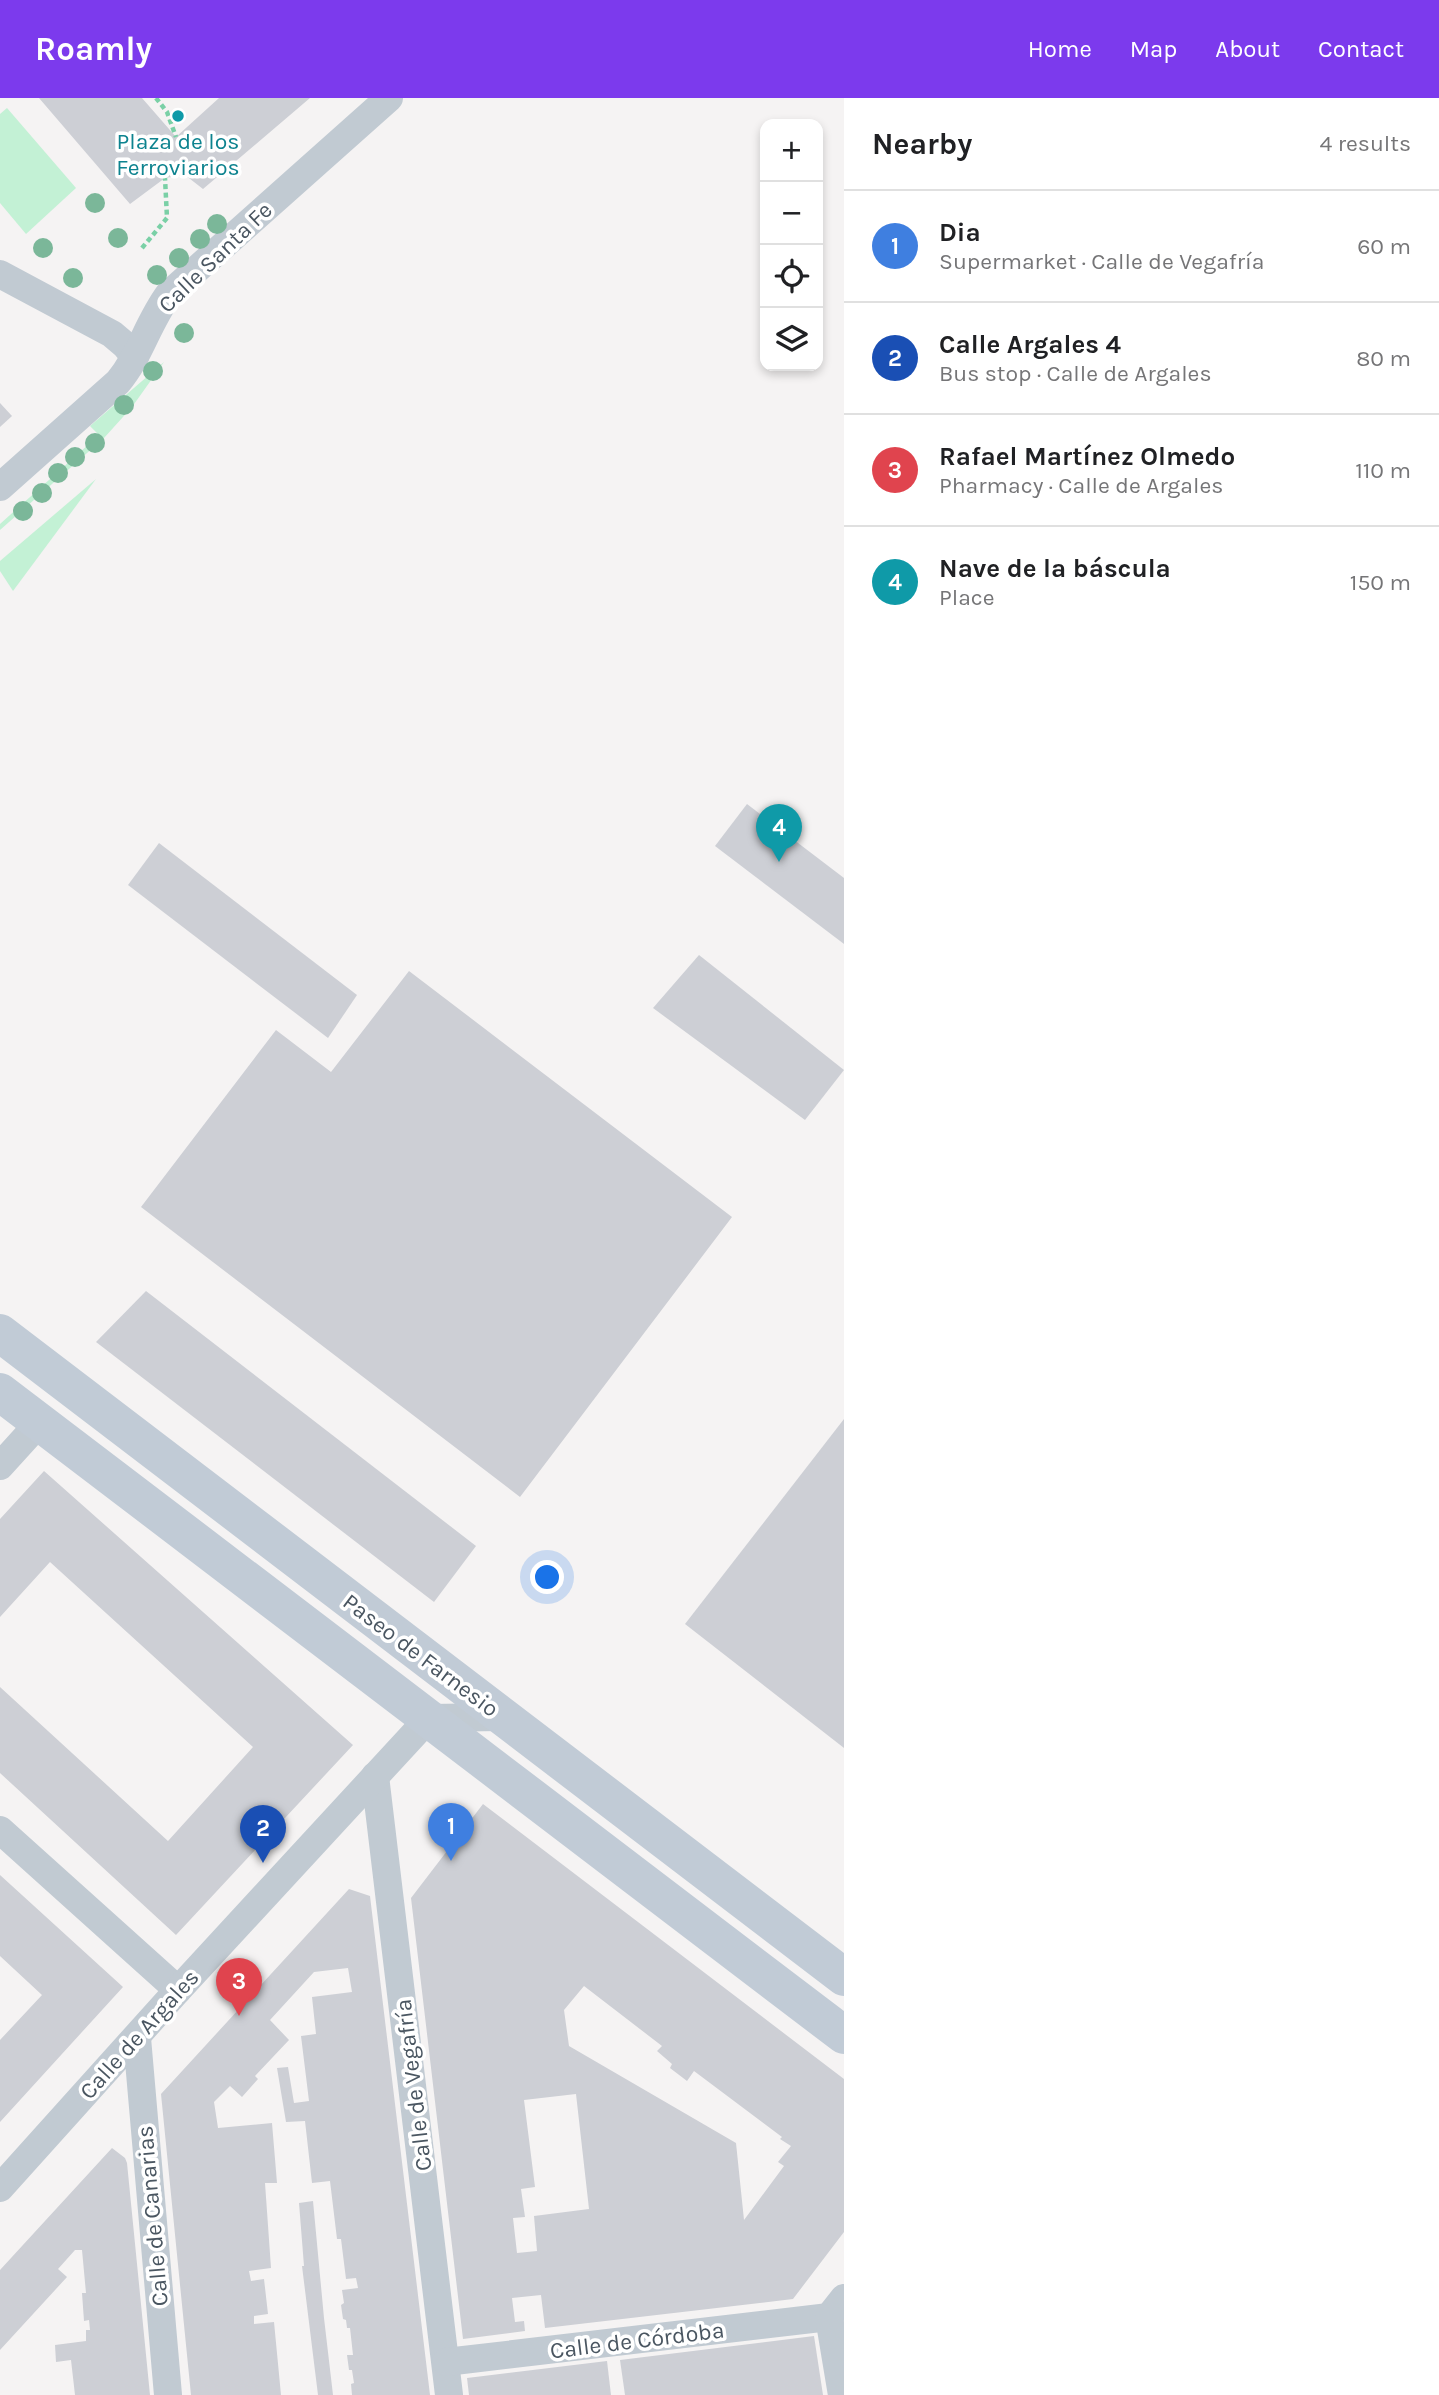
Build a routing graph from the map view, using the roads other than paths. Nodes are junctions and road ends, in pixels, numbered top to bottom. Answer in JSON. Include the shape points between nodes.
{"nodes":[{"id":1,"x":389,"y":98,"type":"edge"},
{"id":2,"x":0,"y":274,"type":"edge"},
{"id":3,"x":135,"y":357,"type":"junction"},
{"id":4,"x":0,"y":487,"type":"edge"},
{"id":5,"x":0,"y":1333,"type":"edge"},
{"id":6,"x":0,"y":1392,"type":"edge"},
{"id":7,"x":40,"y":1422,"type":"junction"},
{"id":8,"x":0,"y":1466,"type":"edge"},
{"id":9,"x":501,"y":1717,"type":"junction"},
{"id":10,"x":429,"y":1718,"type":"junction"},
{"id":11,"x":375,"y":1776,"type":"junction"},
{"id":12,"x":0,"y":1830,"type":"edge"},
{"id":13,"x":844,"y":1977,"type":"edge"},
{"id":14,"x":178,"y":1990,"type":"junction"},
{"id":15,"x":844,"y":2035,"type":"edge"},
{"id":16,"x":137,"y":2038,"type":"junction"},
{"id":17,"x":0,"y":2188,"type":"edge"},
{"id":18,"x":836,"y":2307,"type":"edge"},
{"id":19,"x":446,"y":2362,"type":"junction"},
{"id":20,"x":168,"y":2395,"type":"edge"},
{"id":21,"x":449,"y":2395,"type":"edge"},
{"id":22,"x":842,"y":2395,"type":"edge"}],
"edges":[{"from":1,"to":3,"type":"street","name":"Calle Santa Fe","via":[[169,294]]},
{"from":2,"to":3,"type":"street","via":[[112,334]]},
{"from":3,"to":4,"type":"street","name":"Calle Santa Fe","via":[[118,382]]},
{"from":5,"to":9,"type":"main road","name":"Paseo de Farnesio"},
{"from":6,"to":7,"type":"main road","name":"Paseo de Farnesio"},
{"from":7,"to":8,"type":"street"},
{"from":7,"to":10,"type":"main road","name":"Paseo de Farnesio"},
{"from":9,"to":10,"type":"street"},
{"from":9,"to":13,"type":"main road","name":"Paseo de Farnesio"},
{"from":10,"to":11,"type":"street","name":"Calle de Argales"},
{"from":10,"to":15,"type":"main road","name":"Paseo de Farnesio"},
{"from":11,"to":14,"type":"street","name":"Calle de Argales"},
{"from":11,"to":19,"type":"street","name":"Calle de Vegafría"},
{"from":12,"to":14,"type":"street"},
{"from":14,"to":16,"type":"street","name":"Calle de Argales"},
{"from":16,"to":17,"type":"street","name":"Calle de Argales"},
{"from":16,"to":20,"type":"street","name":"Calle de Canarias"},
{"from":18,"to":19,"type":"street","name":"Calle de Córdoba"},
{"from":18,"to":22,"type":"street"},
{"from":19,"to":21,"type":"street","name":"Calle de Vegafría"}]}
